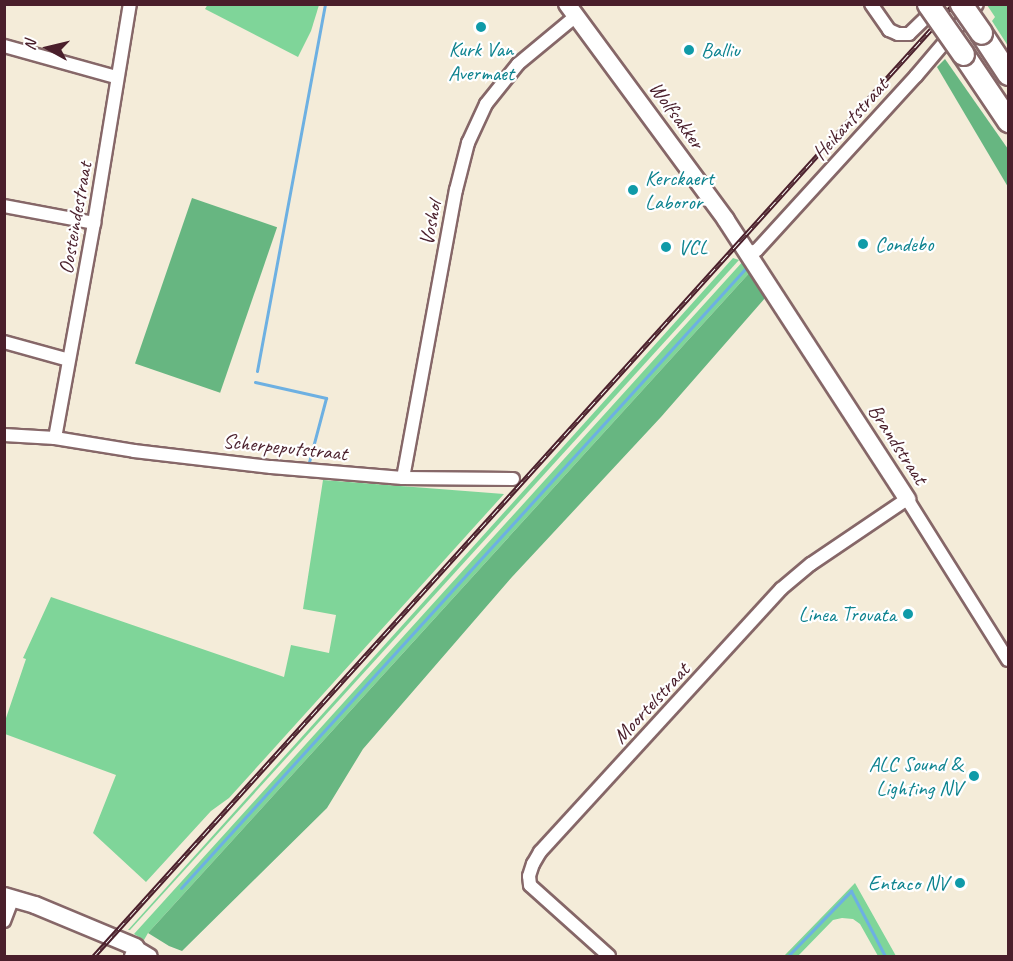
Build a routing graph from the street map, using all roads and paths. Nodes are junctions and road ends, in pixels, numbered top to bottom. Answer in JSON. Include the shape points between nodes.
{"nodes":[{"id":1,"x":130,"y":4,"type":"edge"},
{"id":2,"x":871,"y":4,"type":"edge"},
{"id":3,"x":928,"y":4,"type":"edge"},
{"id":4,"x":939,"y":4,"type":"edge"},
{"id":5,"x":961,"y":4,"type":"edge"},
{"id":6,"x":977,"y":4,"type":"edge"},
{"id":7,"x":571,"y":10,"type":"edge"},
{"id":8,"x":4,"y":46,"type":"edge"},
{"id":9,"x":1008,"y":74,"type":"edge"},
{"id":10,"x":116,"y":77,"type":"junction"},
{"id":11,"x":1008,"y":121,"type":"edge"},
{"id":12,"x":4,"y":206,"type":"edge"},
{"id":13,"x":94,"y":223,"type":"junction"},
{"id":14,"x":747,"y":253,"type":"junction"},
{"id":15,"x":4,"y":342,"type":"edge"},
{"id":16,"x":69,"y":360,"type":"junction"},
{"id":17,"x":4,"y":435,"type":"edge"},
{"id":18,"x":55,"y":438,"type":"junction"},
{"id":19,"x":403,"y":478,"type":"junction"},
{"id":20,"x":513,"y":479,"type":"dead end"},
{"id":21,"x":907,"y":499,"type":"junction"},
{"id":22,"x":1008,"y":660,"type":"edge"},
{"id":23,"x":9,"y":897,"type":"edge"},
{"id":24,"x":4,"y":921,"type":"edge"},
{"id":25,"x":130,"y":948,"type":"edge"},
{"id":26,"x":151,"y":957,"type":"edge"},
{"id":27,"x":609,"y":957,"type":"edge"}],
"edges":[{"from":1,"to":10,"type":"street","name":"Oosteindestraat"},
{"from":2,"to":4,"type":"street","via":[[889,30],[909,34]]},
{"from":3,"to":11,"type":"highway","bridge":true},
{"from":5,"to":9,"type":"highway","bridge":true},
{"from":6,"to":14,"type":"street","name":"Heikantstraat","via":[[757,250]]},
{"from":7,"to":14,"type":"street","name":"Wolfsakker"},
{"from":7,"to":19,"type":"street","name":"Voshol","via":[[518,64],[486,104],[468,143]]},
{"from":8,"to":10,"type":"street"},
{"from":10,"to":13,"type":"street","name":"Oosteindestraat"},
{"from":12,"to":13,"type":"street"},
{"from":13,"to":16,"type":"street","name":"Oosteindestraat"},
{"from":14,"to":21,"type":"street","name":"Brandstraat"},
{"from":15,"to":16,"type":"street"},
{"from":16,"to":18,"type":"street","name":"Oosteindestraat"},
{"from":17,"to":18,"type":"street","name":"Scherpeputstraat"},
{"from":18,"to":19,"type":"street","name":"Scherpeputstraat","via":[[271,467]]},
{"from":19,"to":20,"type":"street","name":"Scherpeputstraat"},
{"from":21,"to":22,"type":"street","name":"Brandstraat"},
{"from":21,"to":27,"type":"street","name":"Moortelstraat","via":[[811,564],[781,590],[540,852],[529,876],[530,885]]},
{"from":23,"to":24,"type":"street"},
{"from":23,"to":25,"type":"street"},
{"from":25,"to":26,"type":"street"}]}
